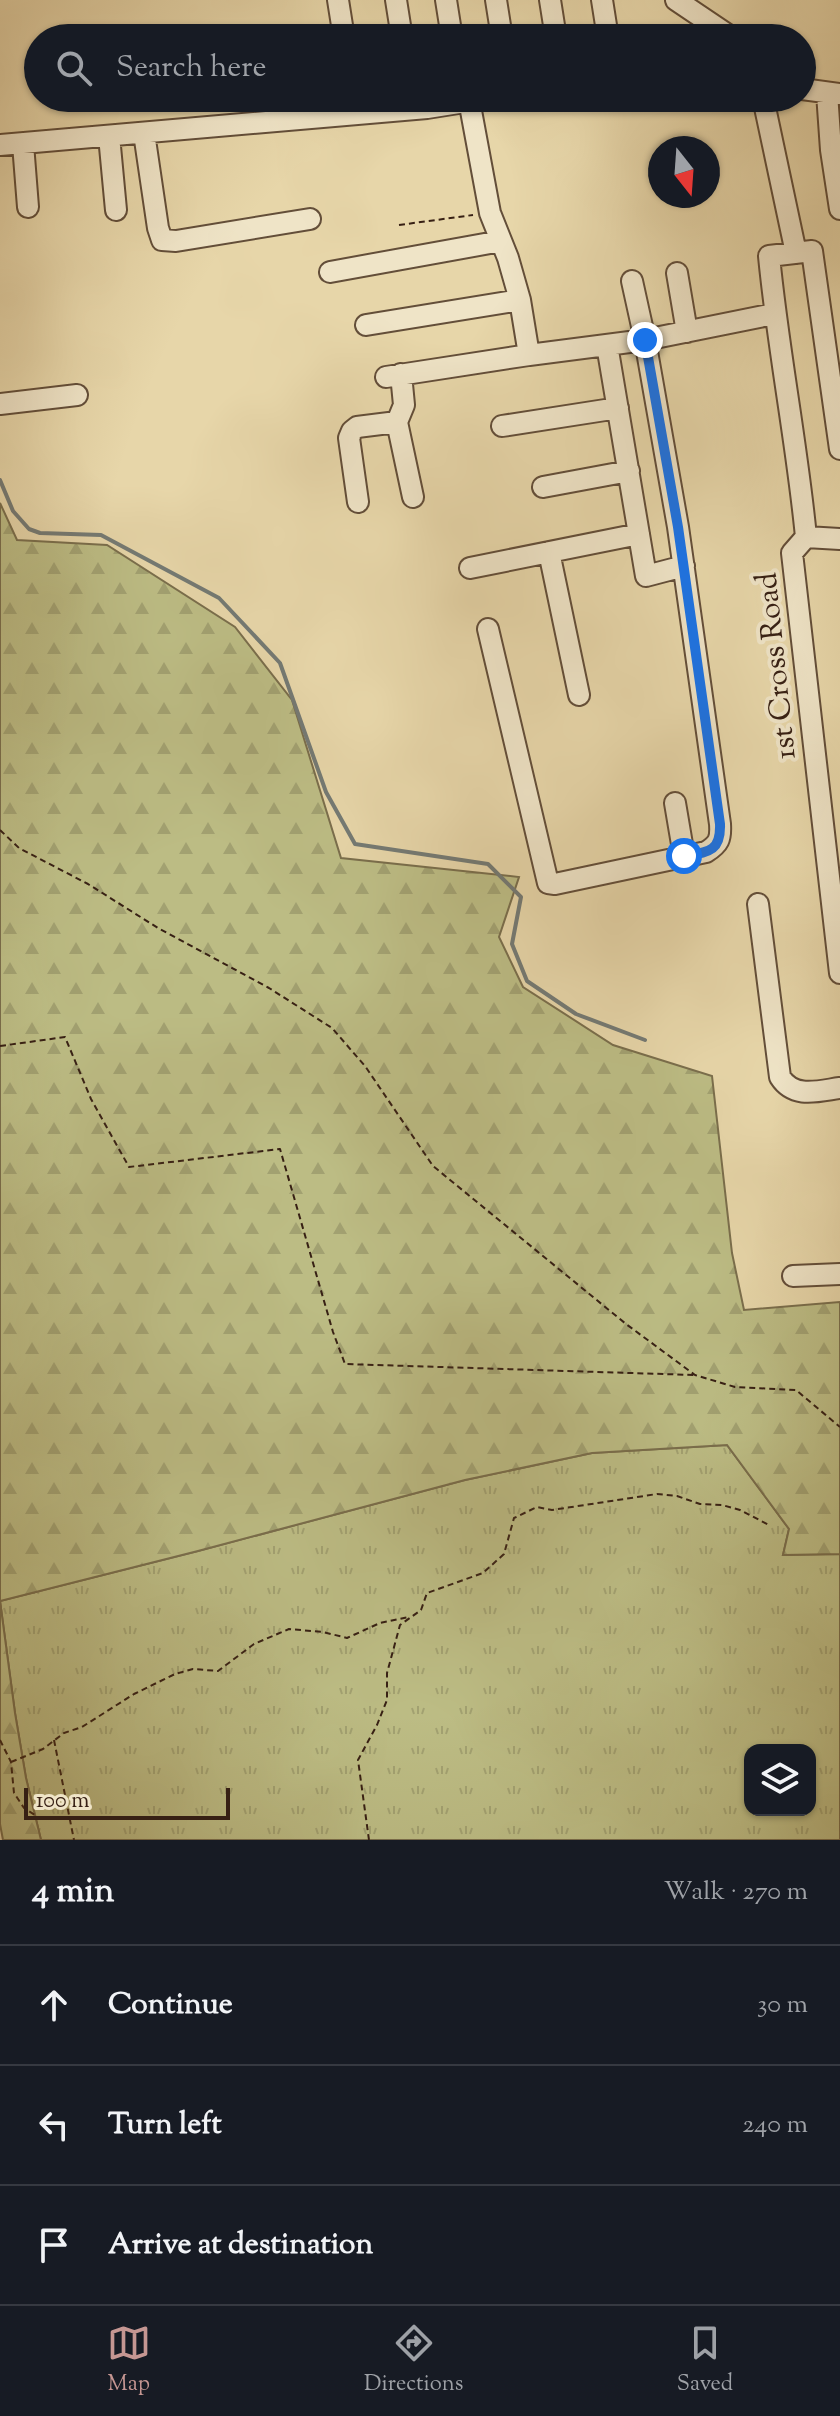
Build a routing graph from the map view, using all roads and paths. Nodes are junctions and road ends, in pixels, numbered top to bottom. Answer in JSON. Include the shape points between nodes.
{"nodes":[{"id":1,"x":338,"y":0,"type":"edge"},
{"id":2,"x":396,"y":0,"type":"edge"},
{"id":3,"x":446,"y":0,"type":"edge"},
{"id":4,"x":496,"y":0,"type":"edge"},
{"id":5,"x":550,"y":0,"type":"edge"},
{"id":6,"x":602,"y":0,"type":"edge"},
{"id":7,"x":676,"y":0,"type":"edge"},
{"id":8,"x":342,"y":24,"type":"edge"},
{"id":9,"x":400,"y":24,"type":"edge"},
{"id":10,"x":450,"y":24,"type":"edge"},
{"id":11,"x":500,"y":24,"type":"edge"},
{"id":12,"x":554,"y":24,"type":"edge"},
{"id":13,"x":606,"y":24,"type":"edge"},
{"id":14,"x":712,"y":24,"type":"edge"},
{"id":15,"x":834,"y":94,"type":"edge"},
{"id":16,"x":308,"y":112,"type":"edge"},
{"id":17,"x":467,"y":112,"type":"edge"},
{"id":18,"x":766,"y":112,"type":"edge"},
{"id":19,"x":144,"y":133,"type":"junction"},
{"id":20,"x":109,"y":136,"type":"junction"},
{"id":21,"x":23,"y":144,"type":"junction"},
{"id":22,"x":0,"y":145,"type":"edge"},
{"id":23,"x":838,"y":178,"type":"edge"},
{"id":24,"x":28,"y":207,"type":"dead end"},
{"id":25,"x":840,"y":209,"type":"edge"},
{"id":26,"x":116,"y":210,"type":"dead end"},
{"id":27,"x":490,"y":213,"type":"junction"},
{"id":28,"x":310,"y":219,"type":"dead end"},
{"id":29,"x":399,"y":225,"type":"dead end"},
{"id":30,"x":501,"y":241,"type":"junction"},
{"id":31,"x":796,"y":253,"type":"junction"},
{"id":32,"x":330,"y":272,"type":"dead end"},
{"id":33,"x":677,"y":273,"type":"dead end"},
{"id":34,"x":632,"y":281,"type":"dead end"},
{"id":35,"x":520,"y":300,"type":"junction"},
{"id":36,"x":774,"y":314,"type":"junction"},
{"id":37,"x":366,"y":325,"type":"dead end"},
{"id":38,"x":687,"y":332,"type":"junction"},
{"id":39,"x":645,"y":340,"type":"junction"},
{"id":40,"x":607,"y":345,"type":"junction"},
{"id":41,"x":529,"y":355,"type":"junction"},
{"id":42,"x":836,"y":390,"type":"edge"},
{"id":43,"x":77,"y":395,"type":"dead end"},
{"id":44,"x":0,"y":404,"type":"edge"},
{"id":45,"x":618,"y":408,"type":"junction"},
{"id":46,"x":397,"y":422,"type":"junction"},
{"id":47,"x":502,"y":426,"type":"dead end"},
{"id":48,"x":840,"y":446,"type":"edge"},
{"id":49,"x":629,"y":471,"type":"junction"},
{"id":50,"x":543,"y":487,"type":"dead end"},
{"id":51,"x":413,"y":497,"type":"dead end"},
{"id":52,"x":358,"y":502,"type":"dead end"},
{"id":53,"x":639,"y":534,"type":"junction"},
{"id":54,"x":806,"y":537,"type":"junction"},
{"id":55,"x":840,"y":539,"type":"edge"},
{"id":56,"x":549,"y":552,"type":"junction"},
{"id":57,"x":684,"y":566,"type":"junction"},
{"id":58,"x":470,"y":568,"type":"dead end"},
{"id":59,"x":488,"y":629,"type":"dead end"},
{"id":60,"x":579,"y":695,"type":"dead end"},
{"id":61,"x":830,"y":800,"type":"edge"},
{"id":62,"x":675,"y":803,"type":"dead end"},
{"id":63,"x":0,"y":830,"type":"edge"},
{"id":64,"x":684,"y":856,"type":"junction"},
{"id":65,"x":758,"y":904,"type":"dead end"},
{"id":66,"x":840,"y":973,"type":"edge"},
{"id":67,"x":0,"y":1046,"type":"edge"},
{"id":68,"x":840,"y":1088,"type":"edge"},
{"id":69,"x":840,"y":1274,"type":"edge"},
{"id":70,"x":793,"y":1276,"type":"dead end"},
{"id":71,"x":695,"y":1375,"type":"junction"},
{"id":72,"x":840,"y":1427,"type":"edge"},
{"id":73,"x":769,"y":1525,"type":"dead end"},
{"id":74,"x":410,"y":1617,"type":"junction"},
{"id":75,"x":0,"y":1740,"type":"edge"},
{"id":76,"x":54,"y":1740,"type":"junction"},
{"id":77,"x":11,"y":1762,"type":"junction"},
{"id":78,"x":70,"y":1819,"type":"junction"},
{"id":79,"x":74,"y":1840,"type":"edge"},
{"id":80,"x":369,"y":1840,"type":"edge"}],
"edges":[{"from":1,"to":8,"type":"street"},
{"from":2,"to":9,"type":"street"},
{"from":3,"to":10,"type":"street"},
{"from":4,"to":11,"type":"street"},
{"from":5,"to":12,"type":"street"},
{"from":6,"to":13,"type":"street"},
{"from":7,"to":14,"type":"street"},
{"from":15,"to":23,"type":"street"},
{"from":16,"to":19,"type":"street"},
{"from":17,"to":27,"type":"street"},
{"from":18,"to":31,"type":"street"},
{"from":19,"to":20,"type":"street"},
{"from":19,"to":28,"type":"street","via":[[162,240]]},
{"from":20,"to":21,"type":"street"},
{"from":20,"to":26,"type":"street"},
{"from":21,"to":22,"type":"street"},
{"from":21,"to":24,"type":"street"},
{"from":23,"to":25,"type":"street"},
{"from":27,"to":29,"type":"path"},
{"from":27,"to":30,"type":"street"},
{"from":30,"to":32,"type":"street"},
{"from":30,"to":35,"type":"street"},
{"from":31,"to":36,"type":"street","name":"1st Cross Road","via":[[769,256]]},
{"from":31,"to":42,"type":"street","via":[[812,251]]},
{"from":33,"to":38,"type":"street"},
{"from":34,"to":39,"type":"street"},
{"from":35,"to":37,"type":"street"},
{"from":35,"to":41,"type":"street"},
{"from":36,"to":38,"type":"street"},
{"from":36,"to":54,"type":"street","name":"1st Cross Road"},
{"from":38,"to":39,"type":"street"},
{"from":39,"to":40,"type":"street"},
{"from":39,"to":57,"type":"street"},
{"from":40,"to":41,"type":"street"},
{"from":40,"to":45,"type":"street"},
{"from":41,"to":46,"type":"street","via":[[393,376],[404,405]]},
{"from":42,"to":48,"type":"street"},
{"from":43,"to":44,"type":"street"},
{"from":45,"to":47,"type":"street"},
{"from":45,"to":49,"type":"street"},
{"from":46,"to":51,"type":"street"},
{"from":46,"to":52,"type":"street","via":[[352,431]]},
{"from":49,"to":50,"type":"street"},
{"from":49,"to":53,"type":"street"},
{"from":53,"to":56,"type":"street"},
{"from":53,"to":57,"type":"street","via":[[646,576]]},
{"from":54,"to":55,"type":"street"},
{"from":54,"to":61,"type":"street","name":"1st Cross Road","via":[[792,553]]},
{"from":56,"to":58,"type":"street"},
{"from":56,"to":60,"type":"street"},
{"from":57,"to":64,"type":"street","via":[[721,836],[706,852]]},
{"from":59,"to":64,"type":"street","via":[[548,883]]},
{"from":61,"to":66,"type":"street","name":"1st Cross Road"},
{"from":62,"to":64,"type":"street"},
{"from":63,"to":71,"type":"path","via":[[19,848],[332,1028],[365,1066],[433,1166]]},
{"from":65,"to":68,"type":"street","via":[[780,1077],[794,1091]]},
{"from":67,"to":71,"type":"path","via":[[65,1037],[91,1099],[129,1167],[280,1149],[345,1364]]},
{"from":69,"to":70,"type":"street"},
{"from":71,"to":72,"type":"path","via":[[735,1387],[796,1390]]},
{"from":73,"to":74,"type":"path","via":[[722,1505],[657,1494],[552,1510],[537,1507],[514,1518],[504,1554],[483,1573],[427,1593],[421,1610]]},
{"from":74,"to":76,"type":"path","via":[[347,1638],[289,1629],[254,1644],[218,1671],[193,1669],[161,1680]]},
{"from":74,"to":80,"type":"path","via":[[400,1625],[387,1673],[387,1700],[358,1760]]},
{"from":75,"to":77,"type":"path"},
{"from":76,"to":77,"type":"path"},
{"from":76,"to":78,"type":"path"},
{"from":77,"to":78,"type":"path","via":[[14,1793],[24,1808],[38,1817]]},
{"from":78,"to":79,"type":"path"}]}
